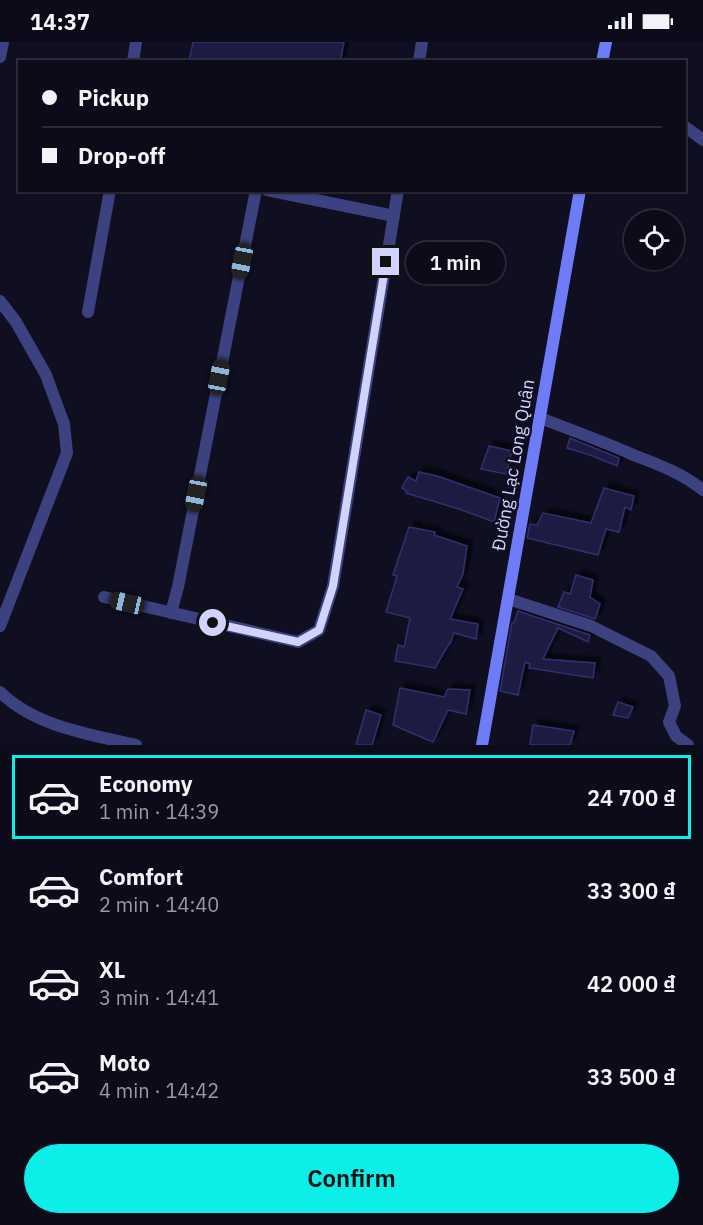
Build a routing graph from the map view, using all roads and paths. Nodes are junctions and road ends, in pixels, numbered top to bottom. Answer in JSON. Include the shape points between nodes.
{"nodes":[{"id":1,"x":3,"y":42,"type":"edge"},
{"id":2,"x":136,"y":42,"type":"edge"},
{"id":3,"x":422,"y":42,"type":"edge"},
{"id":4,"x":606,"y":42,"type":"edge"},
{"id":5,"x":0,"y":57,"type":"edge"},
{"id":6,"x":133,"y":60,"type":"edge"},
{"id":7,"x":419,"y":60,"type":"edge"},
{"id":8,"x":602,"y":60,"type":"edge"},
{"id":9,"x":686,"y":127,"type":"edge"},
{"id":10,"x":703,"y":140,"type":"edge"},
{"id":11,"x":110,"y":192,"type":"edge"},
{"id":12,"x":256,"y":192,"type":"edge"},
{"id":13,"x":277,"y":192,"type":"edge"},
{"id":14,"x":398,"y":192,"type":"edge"},
{"id":15,"x":580,"y":192,"type":"edge"},
{"id":16,"x":394,"y":216,"type":"junction"},
{"id":17,"x":0,"y":301,"type":"edge"},
{"id":18,"x":88,"y":312,"type":"dead end"},
{"id":19,"x":540,"y":418,"type":"junction"},
{"id":20,"x":703,"y":490,"type":"edge"},
{"id":21,"x":104,"y":597,"type":"dead end"},
{"id":22,"x":508,"y":599,"type":"junction"},
{"id":23,"x":171,"y":613,"type":"junction"},
{"id":24,"x":0,"y":626,"type":"edge"},
{"id":25,"x":0,"y":692,"type":"edge"},
{"id":26,"x":6,"y":702,"type":"edge"},
{"id":27,"x":136,"y":745,"type":"edge"},
{"id":28,"x":482,"y":745,"type":"edge"},
{"id":29,"x":688,"y":745,"type":"edge"}],
"edges":[{"from":1,"to":5,"type":"street"},
{"from":2,"to":6,"type":"street"},
{"from":3,"to":7,"type":"street"},
{"from":4,"to":8,"type":"main road"},
{"from":9,"to":10,"type":"street"},
{"from":11,"to":18,"type":"street"},
{"from":12,"to":23,"type":"street"},
{"from":13,"to":16,"type":"street"},
{"from":14,"to":16,"type":"street"},
{"from":15,"to":19,"type":"main road","name":"Đường Lạc Long Quân"},
{"from":16,"to":23,"type":"street","via":[[333,586],[319,630],[298,642]]},
{"from":17,"to":24,"type":"street","via":[[46,375],[64,424],[67,453]]},
{"from":19,"to":20,"type":"street","via":[[667,468]]},
{"from":19,"to":22,"type":"main road","name":"Đường Lạc Long Quân"},
{"from":21,"to":23,"type":"street"},
{"from":22,"to":28,"type":"main road","name":"Đường Lạc Long Quân"},
{"from":22,"to":29,"type":"street","via":[[591,626],[651,656],[669,676],[675,706],[669,722],[676,736]]},
{"from":25,"to":26,"type":"street"},
{"from":26,"to":27,"type":"street","via":[[63,728]]}]}
